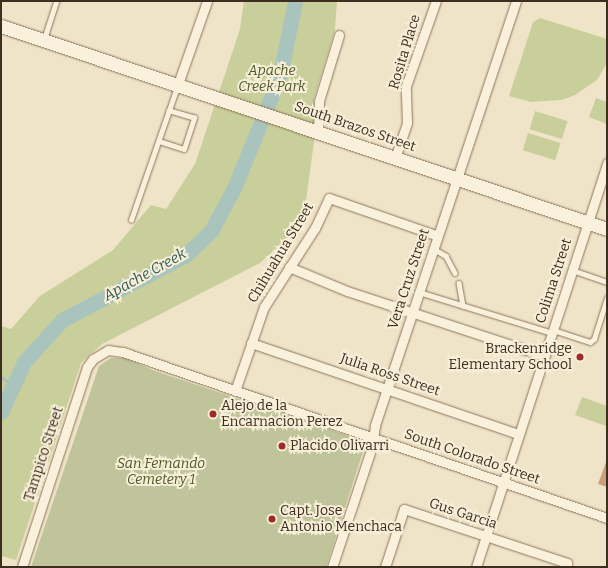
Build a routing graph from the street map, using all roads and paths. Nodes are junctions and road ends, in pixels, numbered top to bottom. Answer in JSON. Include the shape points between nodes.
{"nodes":[{"id":1,"x":56,"y":1,"type":"edge"},
{"id":2,"x":207,"y":1,"type":"edge"},
{"id":3,"x":436,"y":1,"type":"edge"},
{"id":4,"x":516,"y":1,"type":"edge"},
{"id":5,"x":1,"y":26,"type":"edge"},
{"id":6,"x":339,"y":35,"type":"dead end"},
{"id":7,"x":43,"y":40,"type":"junction"},
{"id":8,"x":178,"y":84,"type":"junction"},
{"id":9,"x":169,"y":111,"type":"junction"},
{"id":10,"x":312,"y":130,"type":"junction"},
{"id":11,"x":159,"y":141,"type":"junction"},
{"id":12,"x":395,"y":158,"type":"junction"},
{"id":13,"x":607,"y":162,"type":"edge"},
{"id":14,"x":456,"y":178,"type":"junction"},
{"id":15,"x":131,"y":220,"type":"dead end"},
{"id":16,"x":588,"y":223,"type":"junction"},
{"id":17,"x":607,"y":229,"type":"edge"},
{"id":18,"x":438,"y":236,"type":"junction"},
{"id":19,"x":434,"y":249,"type":"junction"},
{"id":20,"x":289,"y":266,"type":"junction"},
{"id":21,"x":572,"y":270,"type":"junction"},
{"id":22,"x":455,"y":274,"type":"dead end"},
{"id":23,"x":607,"y":282,"type":"edge"},
{"id":24,"x":459,"y":283,"type":"dead end"},
{"id":25,"x":420,"y":292,"type":"junction"},
{"id":26,"x":607,"y":298,"type":"edge"},
{"id":27,"x":463,"y":306,"type":"junction"},
{"id":28,"x":413,"y":313,"type":"junction"},
{"id":29,"x":553,"y":332,"type":"junction"},
{"id":30,"x":251,"y":343,"type":"junction"},
{"id":31,"x":100,"y":354,"type":"joint"},
{"id":32,"x":545,"y":356,"type":"junction"},
{"id":33,"x":388,"y":389,"type":"junction"},
{"id":34,"x":235,"y":391,"type":"junction"},
{"id":35,"x":519,"y":434,"type":"junction"},
{"id":36,"x":374,"y":437,"type":"junction"},
{"id":37,"x":503,"y":483,"type":"junction"},
{"id":38,"x":607,"y":518,"type":"edge"},
{"id":39,"x":486,"y":536,"type":"junction"},
{"id":40,"x":22,"y":567,"type":"edge"},
{"id":41,"x":332,"y":567,"type":"edge"},
{"id":42,"x":385,"y":567,"type":"edge"},
{"id":43,"x":476,"y":567,"type":"edge"},
{"id":44,"x":566,"y":567,"type":"edge"}],
"edges":[{"from":1,"to":7,"type":"lane"},
{"from":2,"to":8,"type":"street"},
{"from":3,"to":12,"type":"street","name":"Rosita Place","via":[[406,86],[404,94],[407,123]]},
{"from":4,"to":14,"type":"street","name":"Vera Cruz Street"},
{"from":5,"to":7,"type":"street","name":"South Brazos Street"},
{"from":6,"to":10,"type":"street"},
{"from":7,"to":8,"type":"street","name":"South Brazos Street"},
{"from":8,"to":9,"type":"lane"},
{"from":8,"to":10,"type":"street","name":"South Brazos Street"},
{"from":9,"to":11,"type":"lane"},
{"from":9,"to":11,"type":"lane","via":[[194,118],[184,149]]},
{"from":10,"to":12,"type":"street","name":"South Brazos Street"},
{"from":11,"to":15,"type":"lane"},
{"from":12,"to":14,"type":"street","name":"South Brazos Street"},
{"from":13,"to":16,"type":"street","name":"Colima Street"},
{"from":14,"to":16,"type":"street","name":"South Brazos Street"},
{"from":14,"to":18,"type":"street","name":"Vera Cruz Street"},
{"from":16,"to":17,"type":"street","name":"South Brazos Street"},
{"from":16,"to":21,"type":"street","name":"Colima Street"},
{"from":18,"to":19,"type":"street","name":"Vera Cruz Street"},
{"from":18,"to":20,"type":"street","name":"Chihuahua Street","via":[[329,198],[315,228]]},
{"from":19,"to":22,"type":"lane","via":[[446,256]]},
{"from":19,"to":25,"type":"street","name":"Vera Cruz Street"},
{"from":20,"to":28,"type":"street","via":[[347,291]]},
{"from":20,"to":30,"type":"street","name":"Chihuahua Street","via":[[264,307]]},
{"from":21,"to":23,"type":"lane"},
{"from":21,"to":29,"type":"street","name":"Colima Street"},
{"from":24,"to":27,"type":"lane"},
{"from":25,"to":27,"type":"lane"},
{"from":25,"to":28,"type":"street","name":"Vera Cruz Street"},
{"from":26,"to":29,"type":"lane","via":[[590,342]]},
{"from":27,"to":29,"type":"lane"},
{"from":28,"to":32,"type":"street"},
{"from":28,"to":33,"type":"street","name":"Vera Cruz Street"},
{"from":29,"to":32,"type":"street","name":"Colima Street"},
{"from":30,"to":33,"type":"street","name":"Julia Ross Street"},
{"from":30,"to":34,"type":"street","name":"Chihuahua Street"},
{"from":31,"to":34,"type":"street","name":"South Colorado Street","via":[[108,350],[124,352]]},
{"from":31,"to":40,"type":"street","name":"Tampico Street","via":[[87,367]]},
{"from":32,"to":35,"type":"street","name":"Colima Street"},
{"from":33,"to":35,"type":"street","name":"Julia Ross Street"},
{"from":33,"to":36,"type":"street","name":"Vera Cruz Street"},
{"from":34,"to":36,"type":"street","name":"South Colorado Street"},
{"from":35,"to":37,"type":"street","name":"Colima Street"},
{"from":36,"to":37,"type":"street","name":"South Colorado Street"},
{"from":36,"to":41,"type":"street","name":"Vera Cruz Street"},
{"from":37,"to":38,"type":"street","name":"South Colorado Street"},
{"from":37,"to":39,"type":"street","name":"Colima Street"},
{"from":39,"to":42,"type":"street","name":"Gus Garcia","via":[[404,509]]},
{"from":39,"to":43,"type":"street","name":"Colima Street"},
{"from":39,"to":44,"type":"street","name":"Gus Garcia","via":[[567,563]]}]}
